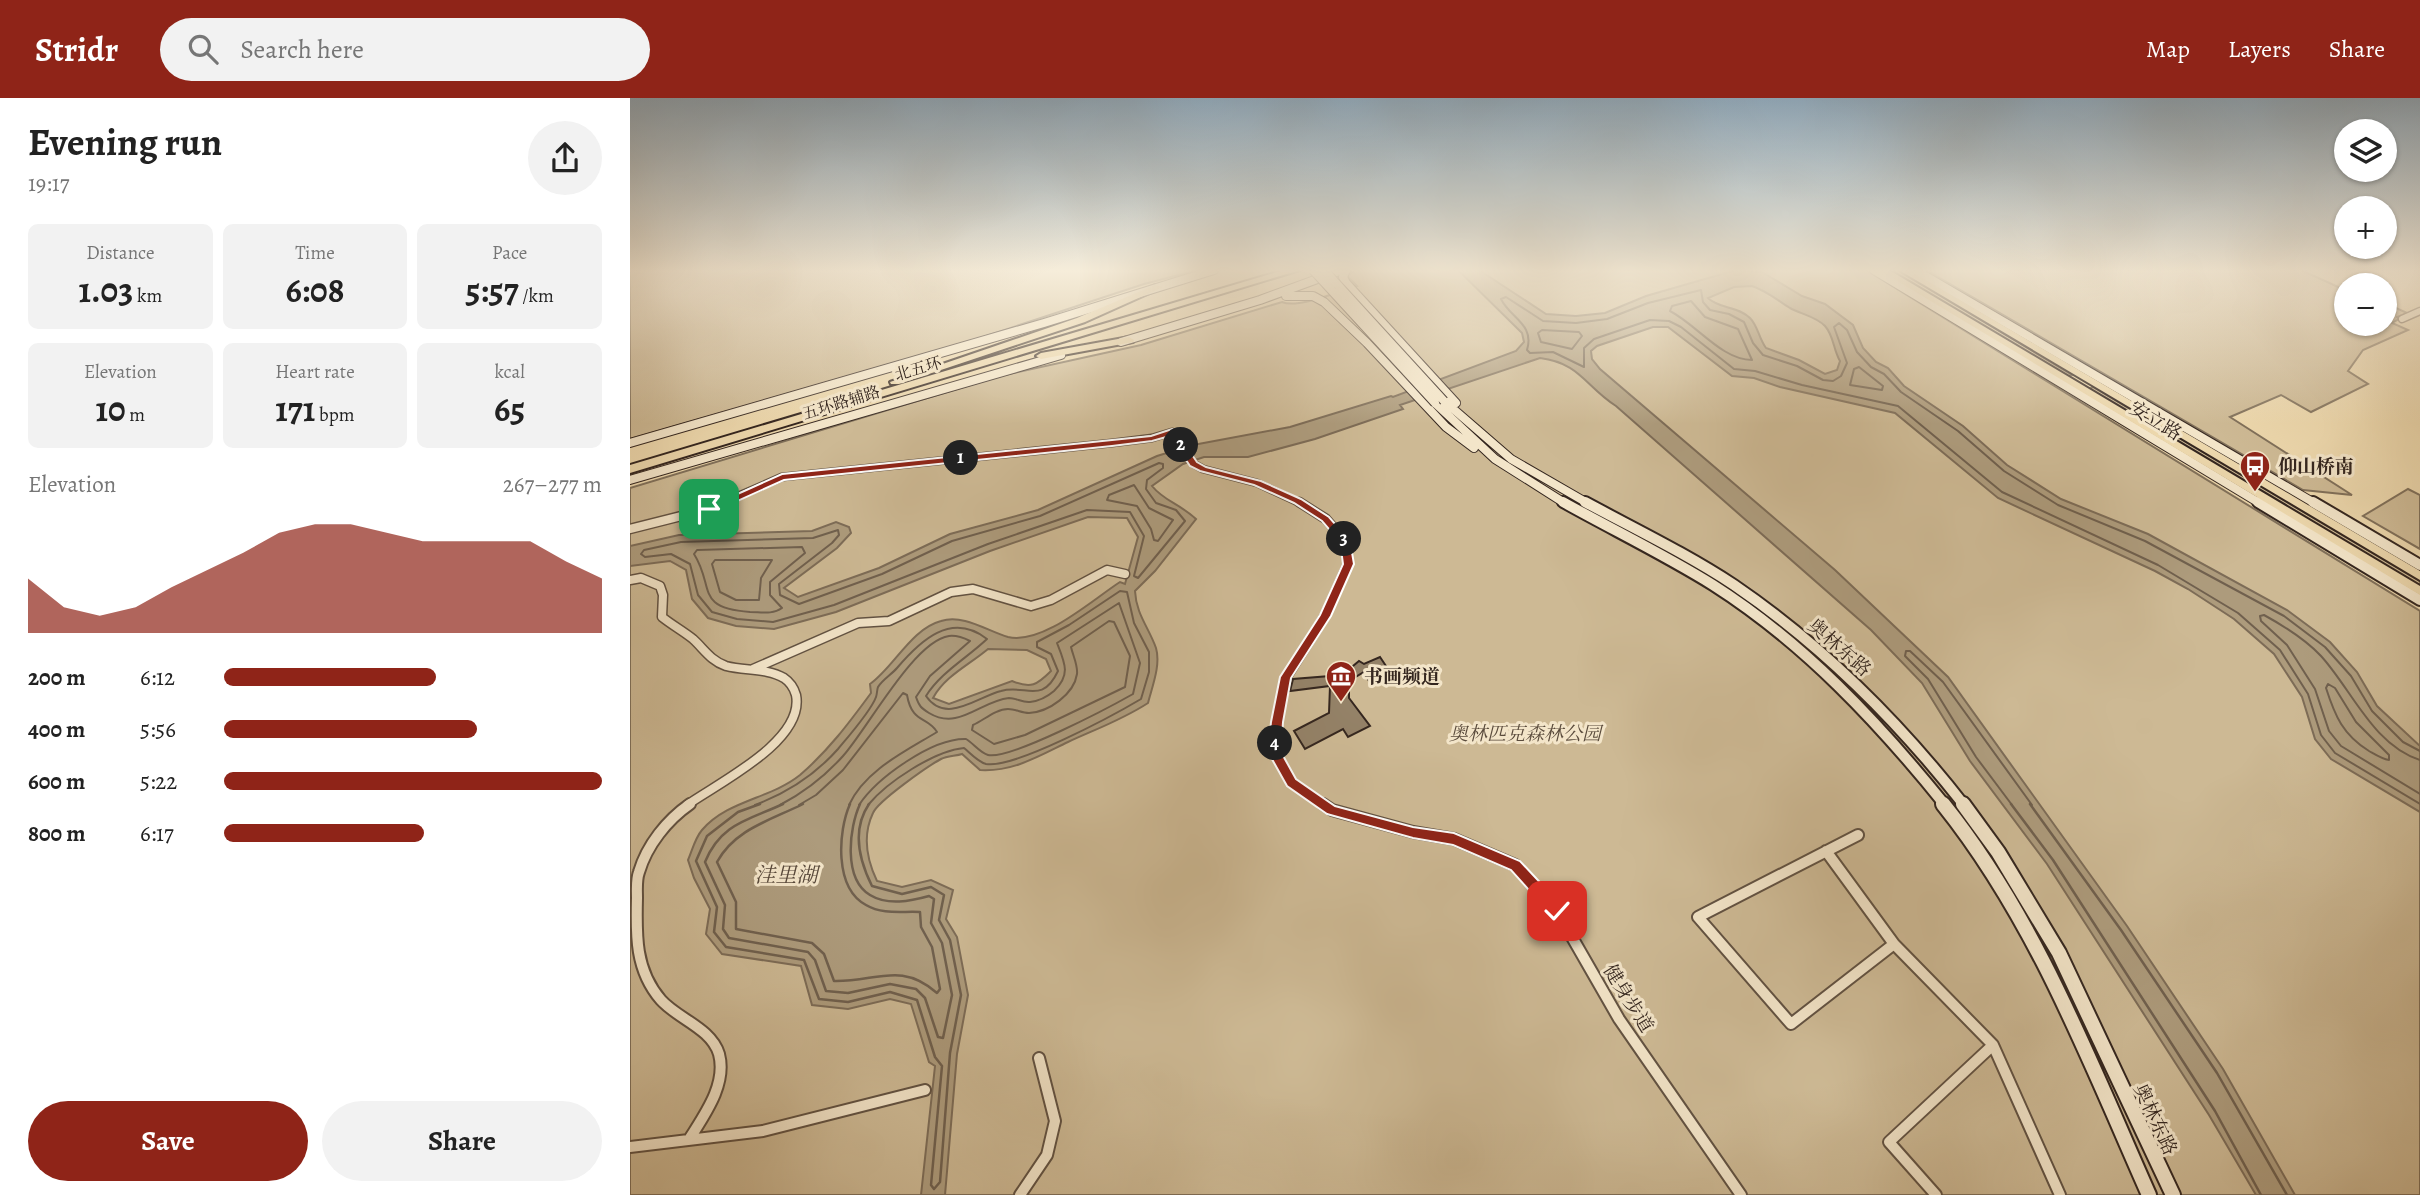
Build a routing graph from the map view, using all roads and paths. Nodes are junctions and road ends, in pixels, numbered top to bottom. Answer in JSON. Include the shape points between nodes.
{"nodes":[{"id":1,"x":1049,"y":321,"type":"edge"},
{"id":2,"x":1077,"y":321,"type":"edge"},
{"id":3,"x":1101,"y":321,"type":"edge"},
{"id":4,"x":1126,"y":321,"type":"edge"},
{"id":5,"x":1191,"y":321,"type":"edge"},
{"id":6,"x":1344,"y":321,"type":"edge"},
{"id":7,"x":1365,"y":321,"type":"edge"},
{"id":8,"x":1373,"y":321,"type":"edge"},
{"id":9,"x":1382,"y":321,"type":"edge"},
{"id":10,"x":1959,"y":321,"type":"edge"},
{"id":11,"x":1969,"y":321,"type":"edge"},
{"id":12,"x":1989,"y":321,"type":"edge"},
{"id":13,"x":2003,"y":321,"type":"edge"},
{"id":14,"x":1129,"y":340,"type":"junction"},
{"id":15,"x":951,"y":374,"type":"junction"},
{"id":16,"x":894,"y":382,"type":"junction"},
{"id":17,"x":1443,"y":400,"type":"junction"},
{"id":18,"x":630,"y":443,"type":"edge"},
{"id":19,"x":630,"y":459,"type":"edge"},
{"id":20,"x":1508,"y":463,"type":"junction"},
{"id":21,"x":630,"y":469,"type":"edge"},
{"id":22,"x":630,"y":480,"type":"edge"},
{"id":23,"x":630,"y":529,"type":"edge"},
{"id":24,"x":2420,"y":565,"type":"edge"},
{"id":25,"x":1125,"y":574,"type":"dead end"},
{"id":26,"x":2420,"y":576,"type":"edge"},
{"id":27,"x":630,"y":580,"type":"edge"},
{"id":28,"x":2420,"y":591,"type":"edge"},
{"id":29,"x":2420,"y":600,"type":"edge"},
{"id":30,"x":753,"y":669,"type":"junction"},
{"id":31,"x":1858,"y":835,"type":"dead end"},
{"id":32,"x":1826,"y":851,"type":"junction"},
{"id":33,"x":1894,"y":944,"type":"junction"},
{"id":34,"x":1993,"y":1045,"type":"junction"},
{"id":35,"x":1039,"y":1058,"type":"dead end"},
{"id":36,"x":925,"y":1090,"type":"dead end"},
{"id":37,"x":690,"y":1138,"type":"junction"},
{"id":38,"x":630,"y":1147,"type":"edge"},
{"id":39,"x":1020,"y":1195,"type":"edge"},
{"id":40,"x":1741,"y":1195,"type":"edge"},
{"id":41,"x":1936,"y":1195,"type":"edge"},
{"id":42,"x":2060,"y":1195,"type":"edge"},
{"id":43,"x":2149,"y":1195,"type":"edge"},
{"id":44,"x":2173,"y":1195,"type":"edge"}],
"edges":[{"from":1,"to":18,"type":"main road"},
{"from":2,"to":16,"type":"highway"},
{"from":3,"to":16,"type":"highway","name":"北五环"},
{"from":4,"to":15,"type":"highway","name":"北五环"},
{"from":5,"to":14,"type":"main road","name":"五环路辅路"},
{"from":6,"to":20,"type":"main road","via":[[1461,440]]},
{"from":7,"to":17,"type":"main road","name":"奥林东路","bridge":true},
{"from":8,"to":17,"type":"main road","name":"奥林东路","bridge":true},
{"from":9,"to":17,"type":"main road","via":[[1435,380]]},
{"from":10,"to":29,"type":"main road","name":"安立路"},
{"from":11,"to":28,"type":"main road","name":"安立路"},
{"from":12,"to":26,"type":"main road","name":"安立路"},
{"from":13,"to":24,"type":"main road","name":"安立路"},
{"from":14,"to":15,"type":"highway"},
{"from":14,"to":22,"type":"main road","name":"五环路辅路","via":[[1032,361]]},
{"from":15,"to":21,"type":"highway","name":"北五环"},
{"from":16,"to":19,"type":"highway","name":"北五环"},
{"from":17,"to":20,"type":"main road"},
{"from":17,"to":20,"type":"main road","name":"奥林东路","via":[[1474,442]]},
{"from":20,"to":43,"type":"main road","name":"奥林东路","via":[[1535,486],[1653,549],[1740,603],[1827,674],[1886,731],[1995,876],[2042,956]]},
{"from":20,"to":44,"type":"main road","name":"奥林东路","via":[[1661,542],[1749,596],[1828,659],[1898,726],[1962,804],[2059,953]]},
{"from":23,"to":40,"type":"street","name":"健身步道","via":[[709,509],[782,477],[1152,439],[1172,432],[1194,464],[1203,469],[1257,483],[1297,501],[1326,519],[1345,541],[1348,564],[1325,616],[1286,677],[1275,752],[1292,783],[1332,810],[1454,839],[1516,865],[1557,911],[1619,1018]]},
{"from":25,"to":30,"type":"street","via":[[1107,570],[1031,606],[973,589],[951,592],[889,621],[858,623]]},
{"from":27,"to":30,"type":"street","via":[[641,578],[660,586],[662,617],[717,662]]},
{"from":30,"to":37,"type":"street","via":[[779,675],[795,688],[796,711],[781,738],[678,812],[638,872],[634,940],[643,972],[662,1001],[711,1041],[719,1055],[719,1085]]},
{"from":31,"to":32,"type":"street"},
{"from":32,"to":33,"type":"street"},
{"from":32,"to":33,"type":"street","via":[[1698,917],[1791,1024]]},
{"from":33,"to":34,"type":"street"},
{"from":34,"to":41,"type":"street","via":[[1889,1142]]},
{"from":34,"to":42,"type":"street"},
{"from":35,"to":39,"type":"street","via":[[1055,1121],[1047,1155]]},
{"from":36,"to":37,"type":"street","via":[[763,1131]]},
{"from":37,"to":38,"type":"street"}]}
